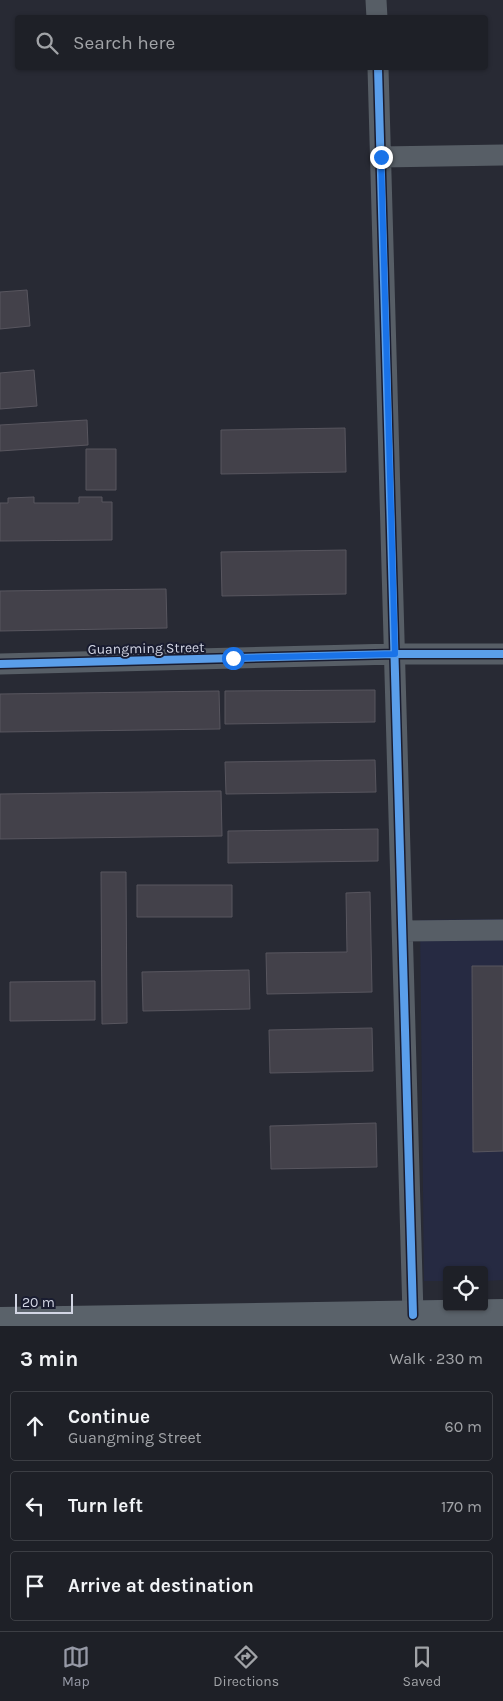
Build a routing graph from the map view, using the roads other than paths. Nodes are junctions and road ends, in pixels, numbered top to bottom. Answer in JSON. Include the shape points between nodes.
{"nodes":[{"id":1,"x":376,"y":0,"type":"edge"},
{"id":2,"x":377,"y":15,"type":"edge"},
{"id":3,"x":378,"y":70,"type":"edge"},
{"id":4,"x":503,"y":155,"type":"edge"},
{"id":5,"x":381,"y":157,"type":"junction"},
{"id":6,"x":395,"y":654,"type":"junction"},
{"id":7,"x":503,"y":654,"type":"edge"},
{"id":8,"x":0,"y":664,"type":"edge"},
{"id":9,"x":503,"y":930,"type":"edge"},
{"id":10,"x":403,"y":931,"type":"junction"},
{"id":11,"x":503,"y":1313,"type":"edge"},
{"id":12,"x":413,"y":1315,"type":"junction"},
{"id":13,"x":0,"y":1321,"type":"edge"}],
"edges":[{"from":1,"to":2,"type":"street"},
{"from":3,"to":5,"type":"street"},
{"from":4,"to":5,"type":"street"},
{"from":5,"to":6,"type":"street"},
{"from":6,"to":7,"type":"street","name":"Guangming Street"},
{"from":6,"to":8,"type":"street","name":"Guangming Street"},
{"from":6,"to":10,"type":"street"},
{"from":9,"to":10,"type":"street"},
{"from":10,"to":12,"type":"street"},
{"from":11,"to":12,"type":"street"},
{"from":12,"to":13,"type":"street"}]}
